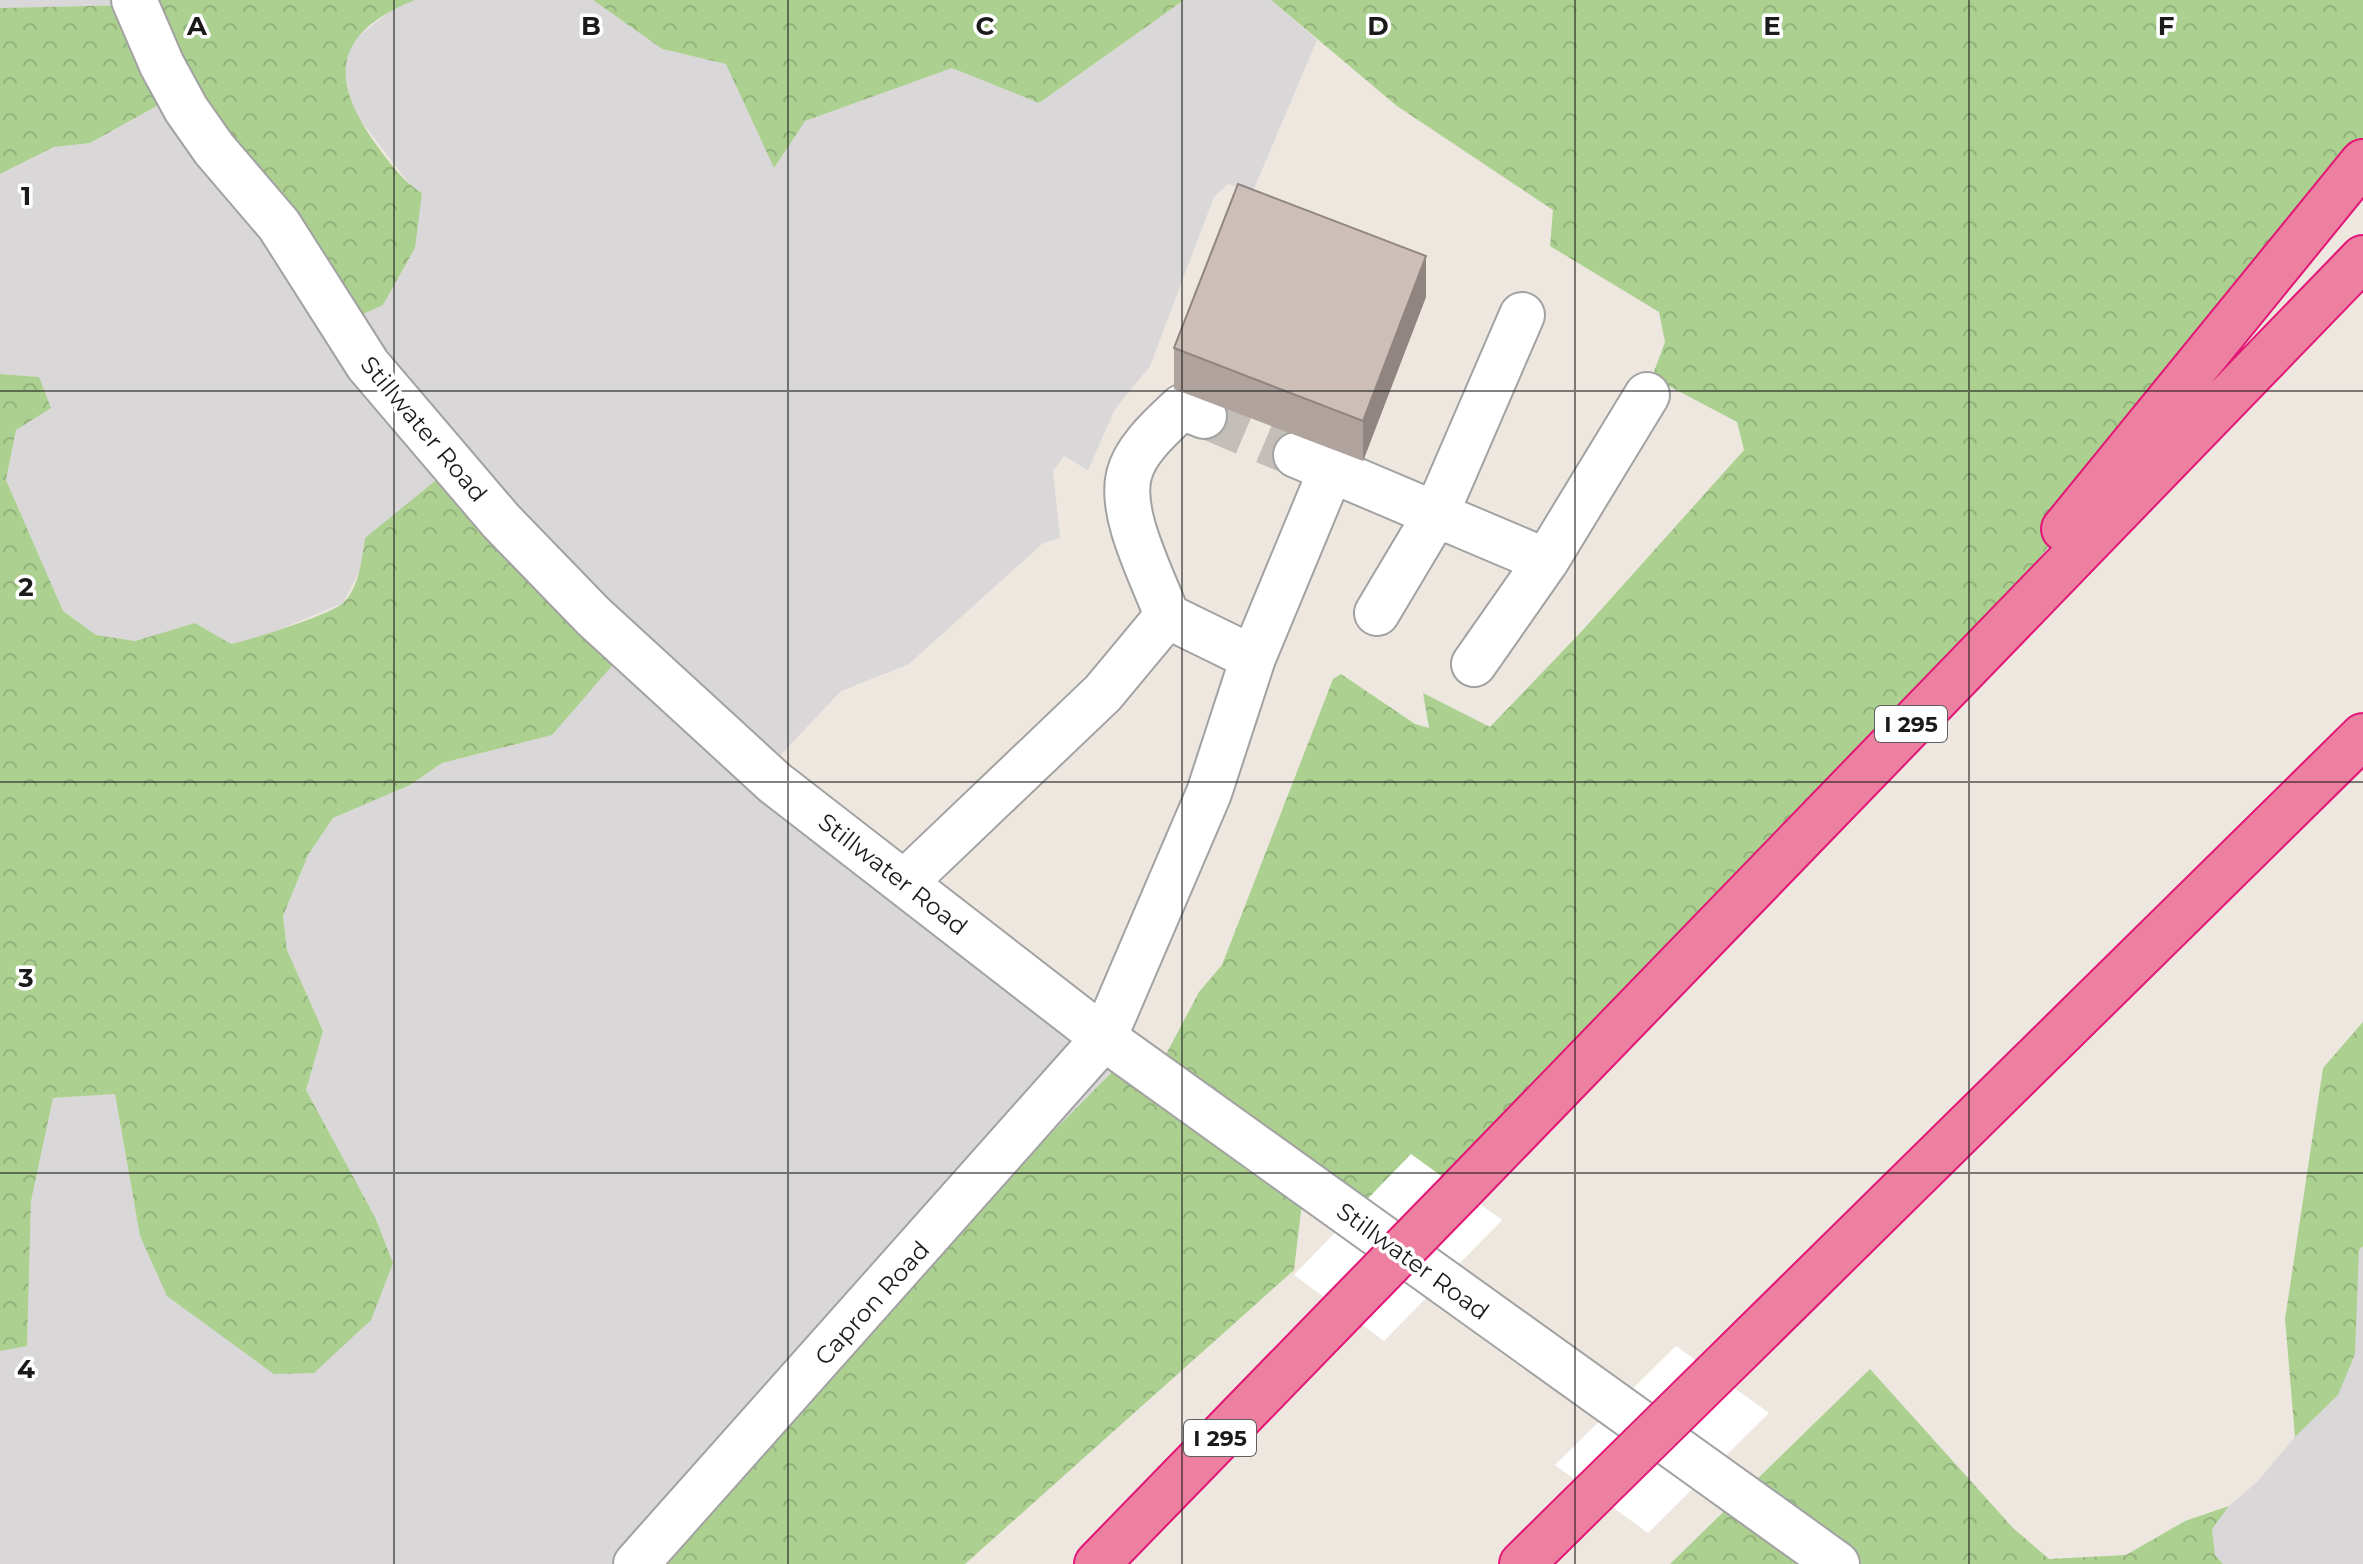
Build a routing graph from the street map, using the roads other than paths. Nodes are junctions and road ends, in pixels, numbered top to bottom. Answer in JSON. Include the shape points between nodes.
{"nodes":[{"id":1,"x":134,"y":0,"type":"edge"},
{"id":2,"x":2363,"y":162,"type":"edge"},
{"id":3,"x":2363,"y":258,"type":"edge"},
{"id":4,"x":1522,"y":315,"type":"dead end"},
{"id":5,"x":1647,"y":395,"type":"dead end"},
{"id":6,"x":1204,"y":416,"type":"tunnel mouth"},
{"id":7,"x":1436,"y":514,"type":"junction"},
{"id":8,"x":1546,"y":561,"type":"junction"},
{"id":9,"x":1377,"y":613,"type":"dead end"},
{"id":10,"x":1167,"y":616,"type":"junction"},
{"id":11,"x":1253,"y":658,"type":"junction"},
{"id":12,"x":1474,"y":664,"type":"dead end"},
{"id":13,"x":2363,"y":736,"type":"edge"},
{"id":14,"x":1864,"y":773,"type":"junction"},
{"id":15,"x":904,"y":883,"type":"junction"},
{"id":16,"x":1104,"y":1038,"type":"junction"},
{"id":17,"x":636,"y":1564,"type":"edge"},
{"id":18,"x":1097,"y":1564,"type":"edge"},
{"id":19,"x":1522,"y":1564,"type":"edge"},
{"id":20,"x":1837,"y":1564,"type":"edge"}],
"edges":[{"from":1,"to":15,"type":"street","name":"Stillwater Road","via":[[162,65],[214,149],[279,225],[368,365],[501,521],[593,616],[775,783]]},
{"from":2,"to":14,"type":"highway"},
{"from":3,"to":14,"type":"highway","number":"I 295"},
{"from":4,"to":7,"type":"street"},
{"from":5,"to":8,"type":"street"},
{"from":6,"to":10,"type":"street","via":[[1182,407],[1157,430],[1129,472],[1126,505]]},
{"from":7,"to":8,"type":"street"},
{"from":7,"to":9,"type":"street"},
{"from":7,"to":11,"type":"street","name":"Capron Road","via":[[1314,462]]},
{"from":8,"to":12,"type":"street"},
{"from":10,"to":11,"type":"street"},
{"from":10,"to":15,"type":"street","via":[[1103,693]]},
{"from":11,"to":16,"type":"street","name":"Capron Road","via":[[1209,793]]},
{"from":13,"to":19,"type":"highway","bridge":true},
{"from":14,"to":18,"type":"highway","number":"I 295","bridge":true},
{"from":15,"to":16,"type":"street","name":"Stillwater Road"},
{"from":16,"to":17,"type":"street","name":"Capron Road"},
{"from":16,"to":20,"type":"street","name":"Stillwater Road"}]}
